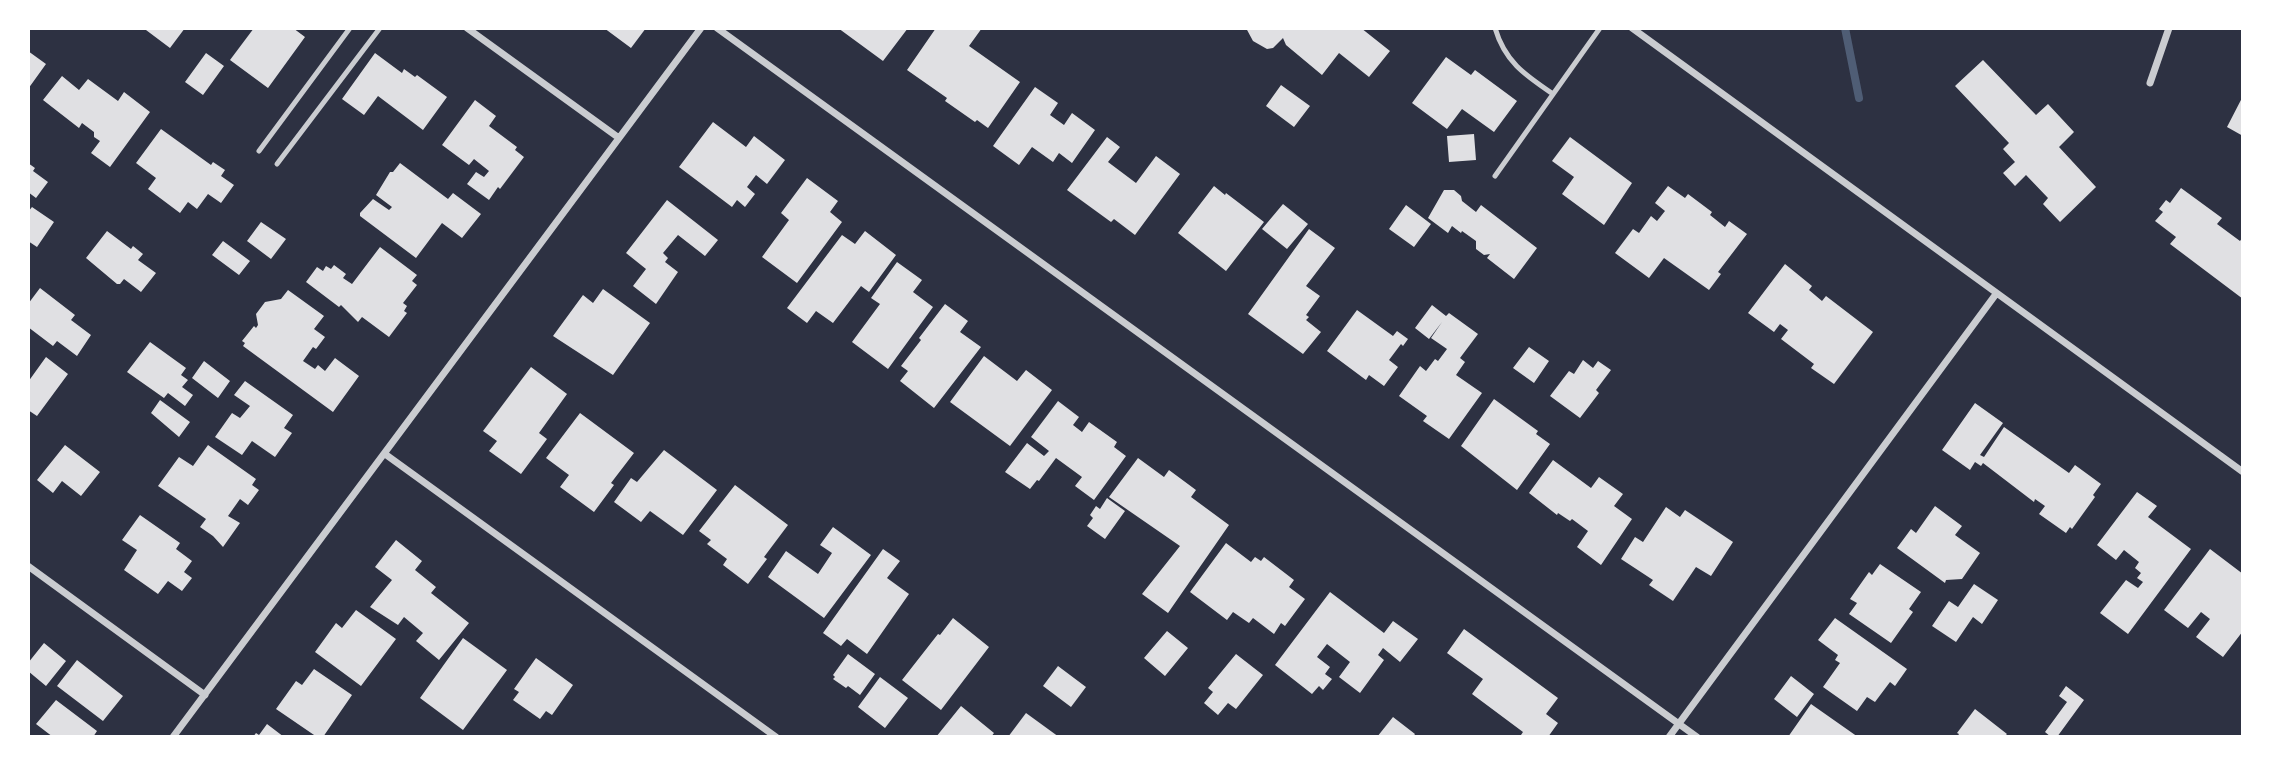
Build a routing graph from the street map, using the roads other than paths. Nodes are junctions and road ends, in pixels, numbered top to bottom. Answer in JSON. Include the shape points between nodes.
{"nodes":[{"id":1,"x":350,"y":28,"type":"edge"},
{"id":2,"x":380,"y":28,"type":"edge"},
{"id":3,"x":467,"y":28,"type":"edge"},
{"id":4,"x":701,"y":28,"type":"edge"},
{"id":5,"x":717,"y":28,"type":"edge"},
{"id":6,"x":1495,"y":28,"type":"edge"},
{"id":7,"x":1600,"y":28,"type":"edge"},
{"id":8,"x":1632,"y":28,"type":"edge"},
{"id":9,"x":2169,"y":28,"type":"edge"},
{"id":10,"x":2150,"y":83,"type":"dead end"},
{"id":11,"x":1553,"y":94,"type":"junction"},
{"id":12,"x":620,"y":138,"type":"junction"},
{"id":13,"x":259,"y":151,"type":"dead end"},
{"id":14,"x":277,"y":164,"type":"dead end"},
{"id":15,"x":1495,"y":176,"type":"dead end"},
{"id":16,"x":1996,"y":294,"type":"junction"},
{"id":17,"x":385,"y":454,"type":"junction"},
{"id":18,"x":2243,"y":472,"type":"edge"},
{"id":19,"x":28,"y":566,"type":"edge"},
{"id":20,"x":205,"y":695,"type":"junction"},
{"id":21,"x":1679,"y":724,"type":"junction"},
{"id":22,"x":173,"y":737,"type":"edge"},
{"id":23,"x":776,"y":737,"type":"edge"},
{"id":24,"x":1669,"y":737,"type":"edge"},
{"id":25,"x":1697,"y":737,"type":"edge"}],
"edges":[{"from":1,"to":13,"type":"lane"},
{"from":2,"to":14,"type":"lane"},
{"from":3,"to":12,"type":"street"},
{"from":4,"to":12,"type":"street"},
{"from":5,"to":21,"type":"street"},
{"from":6,"to":11,"type":"lane","via":[[1501,47],[1521,72]]},
{"from":7,"to":11,"type":"lane"},
{"from":8,"to":16,"type":"street"},
{"from":9,"to":10,"type":"street"},
{"from":11,"to":15,"type":"lane"},
{"from":12,"to":17,"type":"street"},
{"from":16,"to":18,"type":"street"},
{"from":16,"to":21,"type":"street"},
{"from":17,"to":20,"type":"street"},
{"from":17,"to":23,"type":"street"},
{"from":19,"to":20,"type":"street"},
{"from":20,"to":22,"type":"street"},
{"from":21,"to":24,"type":"street"},
{"from":21,"to":25,"type":"street"}]}
